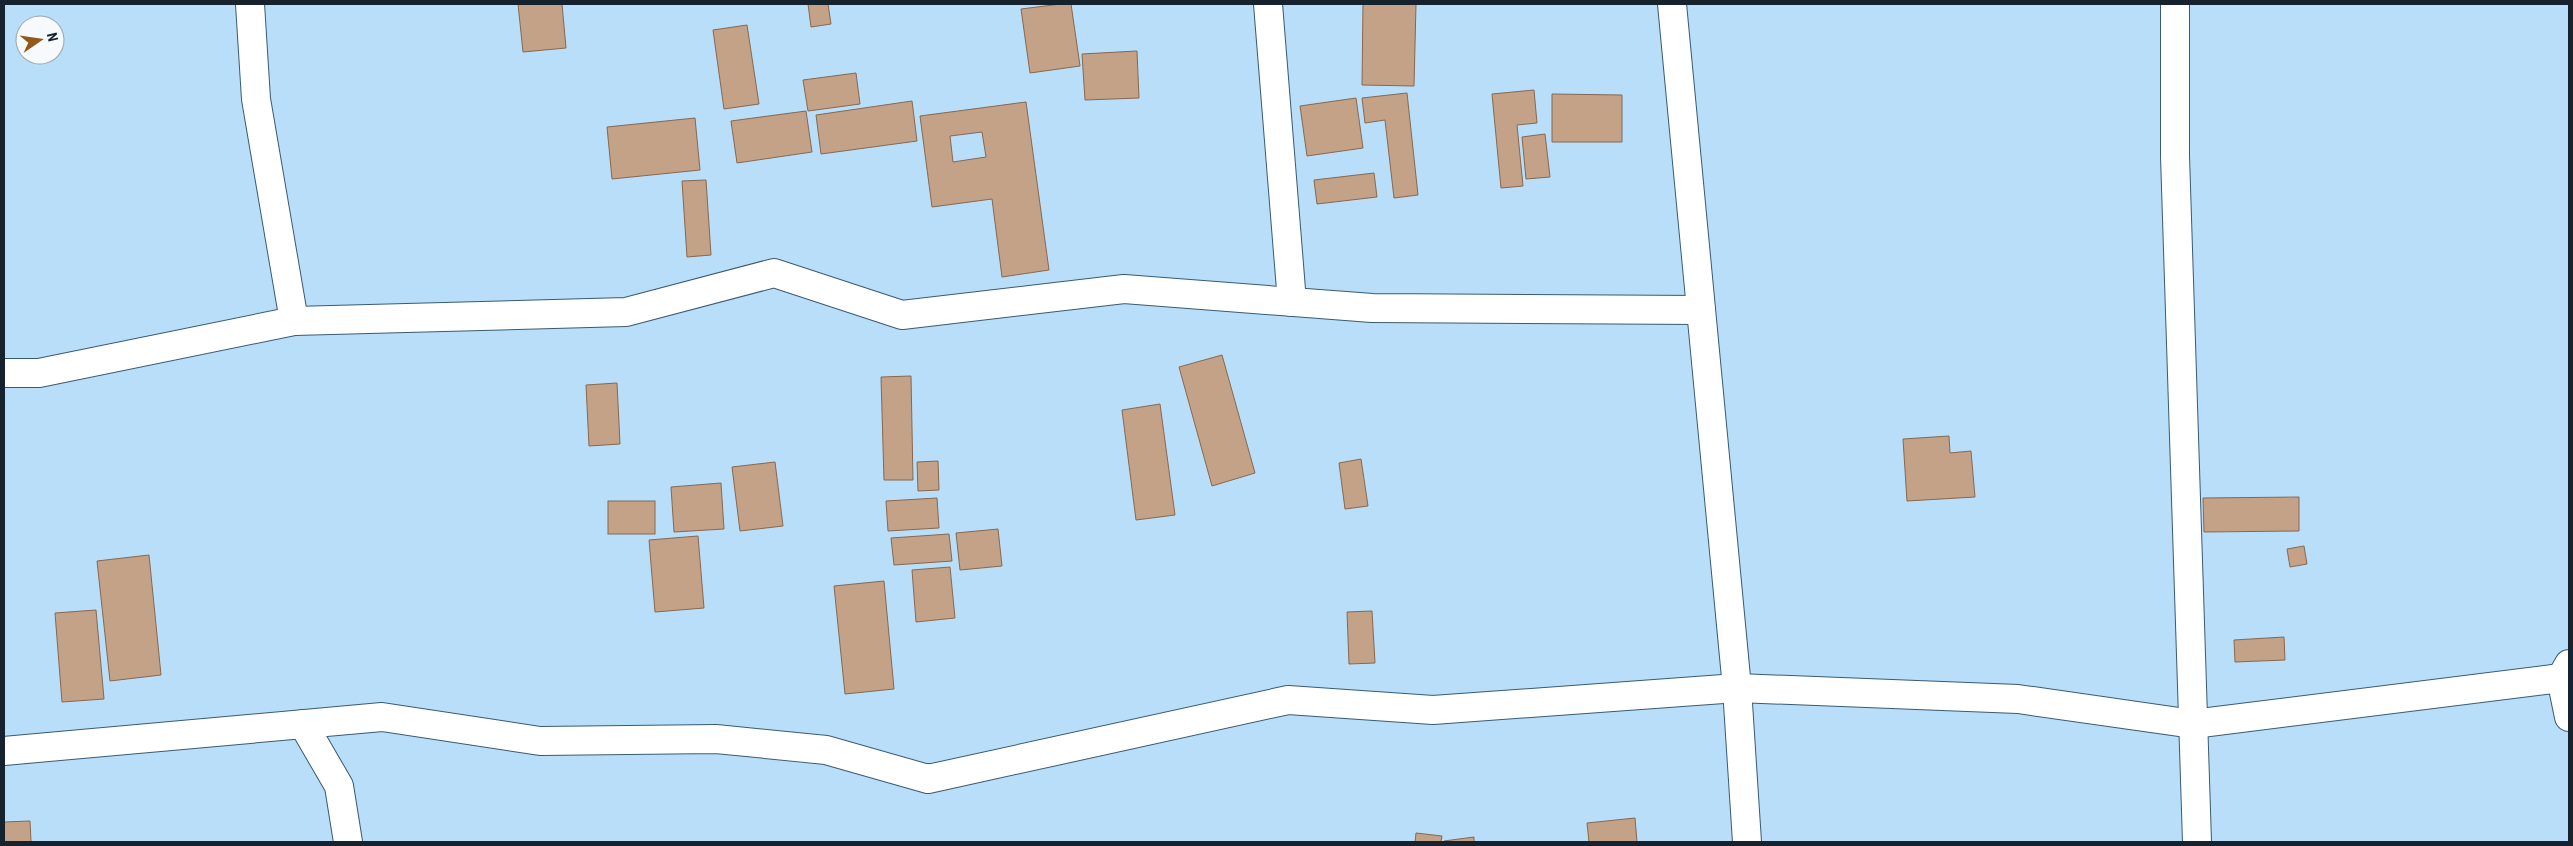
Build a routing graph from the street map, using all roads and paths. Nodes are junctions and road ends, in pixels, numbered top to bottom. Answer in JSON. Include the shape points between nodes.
{"nodes":[{"id":1,"x":250,"y":4,"type":"edge"},
{"id":2,"x":1268,"y":4,"type":"edge"},
{"id":3,"x":1672,"y":4,"type":"edge"},
{"id":4,"x":2175,"y":4,"type":"edge"},
{"id":5,"x":1292,"y":302,"type":"junction"},
{"id":6,"x":1701,"y":310,"type":"junction"},
{"id":7,"x":294,"y":321,"type":"junction"},
{"id":8,"x":4,"y":373,"type":"edge"},
{"id":9,"x":2565,"y":671,"type":"edge"},
{"id":10,"x":1737,"y":688,"type":"junction"},
{"id":11,"x":2569,"y":717,"type":"edge"},
{"id":12,"x":302,"y":724,"type":"junction"},
{"id":13,"x":2193,"y":724,"type":"junction"},
{"id":14,"x":4,"y":751,"type":"edge"},
{"id":15,"x":348,"y":842,"type":"edge"},
{"id":16,"x":1747,"y":842,"type":"edge"},
{"id":17,"x":2197,"y":842,"type":"edge"}],
"edges":[{"from":1,"to":7,"type":"street","via":[[256,99]]},
{"from":2,"to":5,"type":"street"},
{"from":3,"to":6,"type":"street"},
{"from":4,"to":13,"type":"street","via":[[2176,166]]},
{"from":5,"to":6,"type":"street","via":[[1372,308]]},
{"from":5,"to":7,"type":"street","via":[[1124,289],[902,315],[774,273],[626,312]]},
{"from":6,"to":10,"type":"street"},
{"from":7,"to":8,"type":"street","via":[[39,373]]},
{"from":9,"to":11,"type":"street"},
{"from":9,"to":13,"type":"street"},
{"from":10,"to":12,"type":"street","via":[[1433,710],[1288,700],[928,779],[826,750],[716,740],[540,741],[382,717]]},
{"from":10,"to":13,"type":"street","via":[[2018,699]]},
{"from":10,"to":16,"type":"street"},
{"from":12,"to":14,"type":"street"},
{"from":12,"to":15,"type":"street","via":[[339,786]]},
{"from":13,"to":17,"type":"street"}]}
